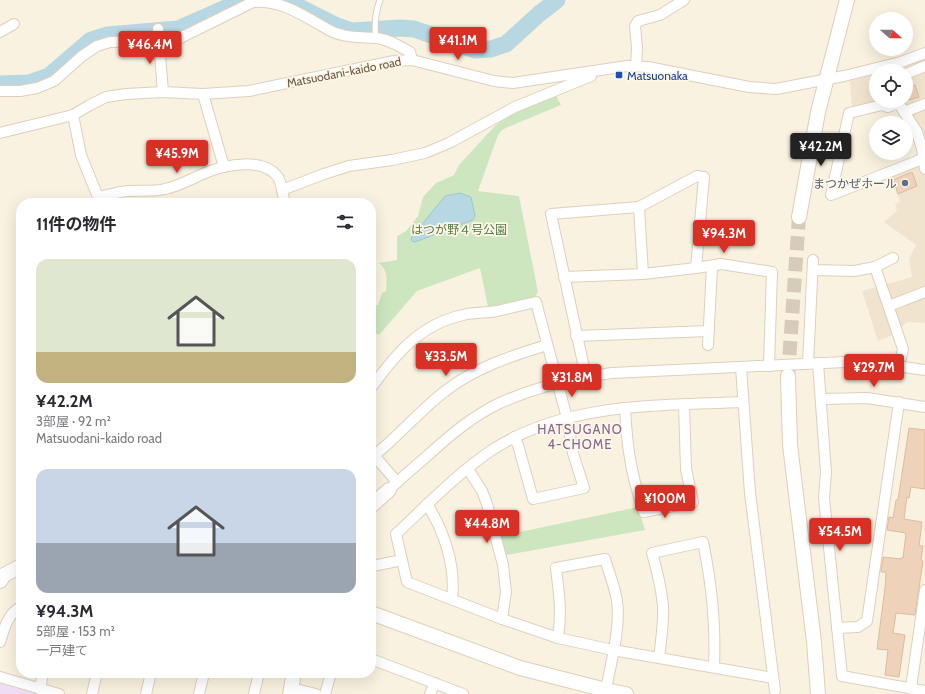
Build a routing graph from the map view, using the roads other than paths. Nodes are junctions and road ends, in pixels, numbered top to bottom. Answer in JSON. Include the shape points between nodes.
{"nodes":[{"id":1,"x":380,"y":0,"type":"edge"},
{"id":2,"x":684,"y":0,"type":"edge"},
{"id":3,"x":847,"y":0,"type":"edge"},
{"id":4,"x":14,"y":24,"type":"dead end"},
{"id":5,"x":0,"y":32,"type":"edge"},
{"id":6,"x":159,"y":35,"type":"junction"},
{"id":7,"x":376,"y":38,"type":"junction"},
{"id":8,"x":925,"y":53,"type":"edge"},
{"id":9,"x":412,"y":60,"type":"junction"},
{"id":10,"x":636,"y":66,"type":"junction"},
{"id":11,"x":925,"y":66,"type":"edge"},
{"id":12,"x":606,"y":70,"type":"junction"},
{"id":13,"x":913,"y":71,"type":"edge"},
{"id":14,"x":826,"y":79,"type":"junction"},
{"id":15,"x":0,"y":91,"type":"edge"},
{"id":16,"x":163,"y":92,"type":"junction"},
{"id":17,"x":203,"y":94,"type":"junction"},
{"id":18,"x":925,"y":104,"type":"edge"},
{"id":19,"x":870,"y":108,"type":"edge"},
{"id":20,"x":901,"y":108,"type":"edge"},
{"id":21,"x":904,"y":112,"type":"junction"},
{"id":22,"x":73,"y":115,"type":"junction"},
{"id":23,"x":0,"y":133,"type":"edge"},
{"id":24,"x":924,"y":158,"type":"edge"},
{"id":25,"x":224,"y":167,"type":"junction"},
{"id":26,"x":925,"y":169,"type":"edge"},
{"id":27,"x":282,"y":190,"type":"junction"},
{"id":28,"x":99,"y":198,"type":"edge"},
{"id":29,"x":106,"y":198,"type":"edge"},
{"id":30,"x":284,"y":198,"type":"edge"},
{"id":31,"x":639,"y":207,"type":"junction"},
{"id":32,"x":799,"y":217,"type":"tunnel mouth"},
{"id":33,"x":893,"y":258,"type":"dead end"},
{"id":34,"x":712,"y":266,"type":"junction"},
{"id":35,"x":876,"y":267,"type":"junction"},
{"id":36,"x":696,"y":268,"type":"junction"},
{"id":37,"x":643,"y":274,"type":"junction"},
{"id":38,"x":564,"y":277,"type":"junction"},
{"id":39,"x":925,"y":292,"type":"edge"},
{"id":40,"x":889,"y":306,"type":"junction"},
{"id":41,"x":709,"y":331,"type":"junction"},
{"id":42,"x":576,"y":336,"type":"junction"},
{"id":43,"x":547,"y":345,"type":"junction"},
{"id":44,"x":708,"y":345,"type":"dead end"},
{"id":45,"x":901,"y":358,"type":"dead end"},
{"id":46,"x":813,"y":363,"type":"junction"},
{"id":47,"x":769,"y":366,"type":"junction"},
{"id":48,"x":741,"y":367,"type":"junction"},
{"id":49,"x":925,"y":370,"type":"edge"},
{"id":50,"x":788,"y":376,"type":"tunnel mouth"},
{"id":51,"x":586,"y":377,"type":"junction"},
{"id":52,"x":376,"y":381,"type":"edge"},
{"id":53,"x":557,"y":383,"type":"junction"},
{"id":54,"x":821,"y":398,"type":"junction"},
{"id":55,"x":743,"y":402,"type":"junction"},
{"id":56,"x":899,"y":402,"type":"junction"},
{"id":57,"x":684,"y":405,"type":"junction"},
{"id":58,"x":925,"y":407,"type":"edge"},
{"id":59,"x":625,"y":408,"type":"junction"},
{"id":60,"x":567,"y":418,"type":"junction"},
{"id":61,"x":514,"y":437,"type":"junction"},
{"id":62,"x":376,"y":452,"type":"edge"},
{"id":63,"x":376,"y":462,"type":"edge"},
{"id":64,"x":468,"y":469,"type":"junction"},
{"id":65,"x":393,"y":486,"type":"junction"},
{"id":66,"x":376,"y":501,"type":"edge"},
{"id":67,"x":427,"y":504,"type":"junction"},
{"id":68,"x":402,"y":560,"type":"junction"},
{"id":69,"x":376,"y":565,"type":"edge"},
{"id":70,"x":16,"y":569,"type":"edge"},
{"id":71,"x":0,"y":581,"type":"edge"},
{"id":72,"x":925,"y":590,"type":"edge"},
{"id":73,"x":452,"y":598,"type":"junction"},
{"id":74,"x":16,"y":610,"type":"edge"},
{"id":75,"x":376,"y":615,"type":"edge"},
{"id":76,"x":502,"y":619,"type":"junction"},
{"id":77,"x":837,"y":628,"type":"junction"},
{"id":78,"x":558,"y":638,"type":"junction"},
{"id":79,"x":0,"y":642,"type":"edge"},
{"id":80,"x":613,"y":650,"type":"junction"},
{"id":81,"x":659,"y":658,"type":"junction"},
{"id":82,"x":376,"y":661,"type":"edge"},
{"id":83,"x":714,"y":667,"type":"junction"},
{"id":84,"x":0,"y":677,"type":"edge"},
{"id":85,"x":42,"y":678,"type":"edge"},
{"id":86,"x":96,"y":678,"type":"edge"},
{"id":87,"x":150,"y":678,"type":"edge"},
{"id":88,"x":203,"y":678,"type":"edge"},
{"id":89,"x":258,"y":678,"type":"edge"},
{"id":90,"x":293,"y":678,"type":"edge"},
{"id":91,"x":330,"y":678,"type":"edge"},
{"id":92,"x":774,"y":678,"type":"junction"},
{"id":93,"x":435,"y":683,"type":"junction"},
{"id":94,"x":911,"y":688,"type":"junction"},
{"id":95,"x":40,"y":689,"type":"junction"},
{"id":96,"x":291,"y":691,"type":"edge"},
{"id":97,"x":775,"y":691,"type":"dead end"},
{"id":98,"x":925,"y":691,"type":"edge"},
{"id":99,"x":605,"y":692,"type":"edge"},
{"id":100,"x":59,"y":694,"type":"edge"},
{"id":101,"x":92,"y":694,"type":"edge"},
{"id":102,"x":146,"y":694,"type":"edge"},
{"id":103,"x":200,"y":694,"type":"edge"},
{"id":104,"x":254,"y":694,"type":"edge"},
{"id":105,"x":316,"y":694,"type":"edge"},
{"id":106,"x":325,"y":694,"type":"edge"},
{"id":107,"x":430,"y":694,"type":"edge"},
{"id":108,"x":463,"y":694,"type":"edge"},
{"id":109,"x":626,"y":694,"type":"edge"},
{"id":110,"x":818,"y":694,"type":"edge"}],
"edges":[{"from":1,"to":7,"type":"lane","via":[[374,24]]},
{"from":2,"to":10,"type":"street","via":[[660,15],[638,21],[635,26]]},
{"from":3,"to":14,"type":"street"},
{"from":4,"to":5,"type":"street"},
{"from":6,"to":7,"type":"street","via":[[180,38],[253,2],[265,1],[290,8],[337,34]]},
{"from":6,"to":15,"type":"street","via":[[97,46],[54,80],[37,88]]},
{"from":6,"to":16,"type":"street"},
{"from":7,"to":9,"type":"street","via":[[394,43],[410,52]]},
{"from":8,"to":14,"type":"street","name":"Matsuodani-kaido road","via":[[901,62]]},
{"from":9,"to":12,"type":"street","name":"Matsuodani-kaido road","via":[[494,82],[513,84]]},
{"from":9,"to":17,"type":"street","name":"Matsuodani-kaido road","via":[[394,61],[249,91]]},
{"from":10,"to":12,"type":"street","name":"Matsuodani-kaido road"},
{"from":10,"to":14,"type":"street","name":"Matsuodani-kaido road","via":[[749,87],[776,89]]},
{"from":11,"to":13,"type":"street"},
{"from":12,"to":27,"type":"street","via":[[515,107],[449,143],[425,153],[348,166]]},
{"from":14,"to":32,"type":"street"},
{"from":16,"to":17,"type":"street","name":"Matsuodani-kaido road"},
{"from":16,"to":22,"type":"street","name":"Matsuodani-kaido road","via":[[106,97]]},
{"from":17,"to":25,"type":"street"},
{"from":18,"to":21,"type":"street"},
{"from":19,"to":24,"type":"street","via":[[849,113],[831,195]]},
{"from":20,"to":21,"type":"street"},
{"from":21,"to":24,"type":"street","via":[[917,132]]},
{"from":22,"to":23,"type":"street","name":"Matsuodani-kaido road"},
{"from":22,"to":28,"type":"street","via":[[81,155]]},
{"from":24,"to":26,"type":"street"},
{"from":25,"to":27,"type":"street","via":[[250,164],[260,166],[271,171],[279,179]]},
{"from":25,"to":29,"type":"street","via":[[180,185],[164,189],[127,191]]},
{"from":27,"to":30,"type":"street"},
{"from":31,"to":36,"type":"street","via":[[697,176],[704,176]]},
{"from":31,"to":37,"type":"street"},
{"from":31,"to":38,"type":"street","via":[[550,210]]},
{"from":33,"to":35,"type":"street"},
{"from":34,"to":36,"type":"street"},
{"from":34,"to":41,"type":"street"},
{"from":34,"to":47,"type":"street","via":[[721,264],[772,272]]},
{"from":35,"to":40,"type":"street"},
{"from":35,"to":46,"type":"street","via":[[854,271],[813,265],[816,304]]},
{"from":36,"to":37,"type":"street"},
{"from":37,"to":38,"type":"street"},
{"from":38,"to":42,"type":"street"},
{"from":39,"to":40,"type":"street"},
{"from":40,"to":45,"type":"street","via":[[903,349]]},
{"from":41,"to":42,"type":"street"},
{"from":41,"to":44,"type":"street"},
{"from":42,"to":51,"type":"street"},
{"from":43,"to":52,"type":"street","via":[[536,302],[463,315],[434,325],[410,342],[389,363]]},
{"from":43,"to":53,"type":"street"},
{"from":43,"to":62,"type":"street","via":[[502,359],[458,382]]},
{"from":46,"to":47,"type":"street"},
{"from":46,"to":49,"type":"street","via":[[883,364]]},
{"from":46,"to":54,"type":"street"},
{"from":47,"to":48,"type":"street"},
{"from":48,"to":51,"type":"street"},
{"from":48,"to":55,"type":"street"},
{"from":50,"to":110,"type":"street","via":[[790,445]]},
{"from":51,"to":53,"type":"street"},
{"from":53,"to":60,"type":"street"},
{"from":53,"to":65,"type":"street","via":[[499,404],[472,420],[447,438]]},
{"from":54,"to":56,"type":"street","via":[[867,398]]},
{"from":54,"to":77,"type":"street","via":[[826,472],[824,498]]},
{"from":55,"to":57,"type":"street"},
{"from":55,"to":92,"type":"street","via":[[750,494]]},
{"from":56,"to":58,"type":"street"},
{"from":56,"to":77,"type":"street","via":[[867,621],[858,627]]},
{"from":57,"to":59,"type":"street"},
{"from":57,"to":59,"type":"street","via":[[686,469],[693,502],[644,512],[629,461]]},
{"from":59,"to":60,"type":"street"},
{"from":60,"to":61,"type":"street"},
{"from":60,"to":61,"type":"street","via":[[573,454],[584,488],[533,498]]},
{"from":61,"to":64,"type":"street"},
{"from":63,"to":65,"type":"street"},
{"from":64,"to":67,"type":"street"},
{"from":64,"to":76,"type":"street","via":[[487,504],[503,565],[506,592]]},
{"from":65,"to":66,"type":"street"},
{"from":67,"to":68,"type":"street","via":[[396,534]]},
{"from":67,"to":73,"type":"street","via":[[448,551],[452,574]]},
{"from":68,"to":69,"type":"street"},
{"from":68,"to":73,"type":"street","via":[[407,582]]},
{"from":70,"to":71,"type":"street"},
{"from":72,"to":94,"type":"street"},
{"from":73,"to":76,"type":"street"},
{"from":74,"to":79,"type":"street","via":[[7,623]]},
{"from":75,"to":99,"type":"street","via":[[498,661]]},
{"from":76,"to":78,"type":"street"},
{"from":77,"to":94,"type":"street","via":[[842,676]]},
{"from":78,"to":80,"type":"street"},
{"from":78,"to":80,"type":"street","via":[[561,603],[556,568],[605,559],[617,602]]},
{"from":80,"to":81,"type":"street"},
{"from":80,"to":99,"type":"street"},
{"from":81,"to":83,"type":"street"},
{"from":81,"to":83,"type":"street","via":[[663,605],[652,553],[702,542],[710,574],[713,603]]},
{"from":82,"to":93,"type":"street"},
{"from":83,"to":92,"type":"street"},
{"from":84,"to":95,"type":"street"},
{"from":85,"to":95,"type":"street"},
{"from":86,"to":101,"type":"street"},
{"from":87,"to":102,"type":"street"},
{"from":88,"to":103,"type":"street"},
{"from":89,"to":104,"type":"street"},
{"from":90,"to":96,"type":"street"},
{"from":91,"to":106,"type":"street"},
{"from":92,"to":97,"type":"street"},
{"from":93,"to":107,"type":"street"},
{"from":93,"to":108,"type":"street"},
{"from":94,"to":98,"type":"street"},
{"from":95,"to":100,"type":"street"},
{"from":96,"to":105,"type":"street"},
{"from":99,"to":109,"type":"street"}]}
